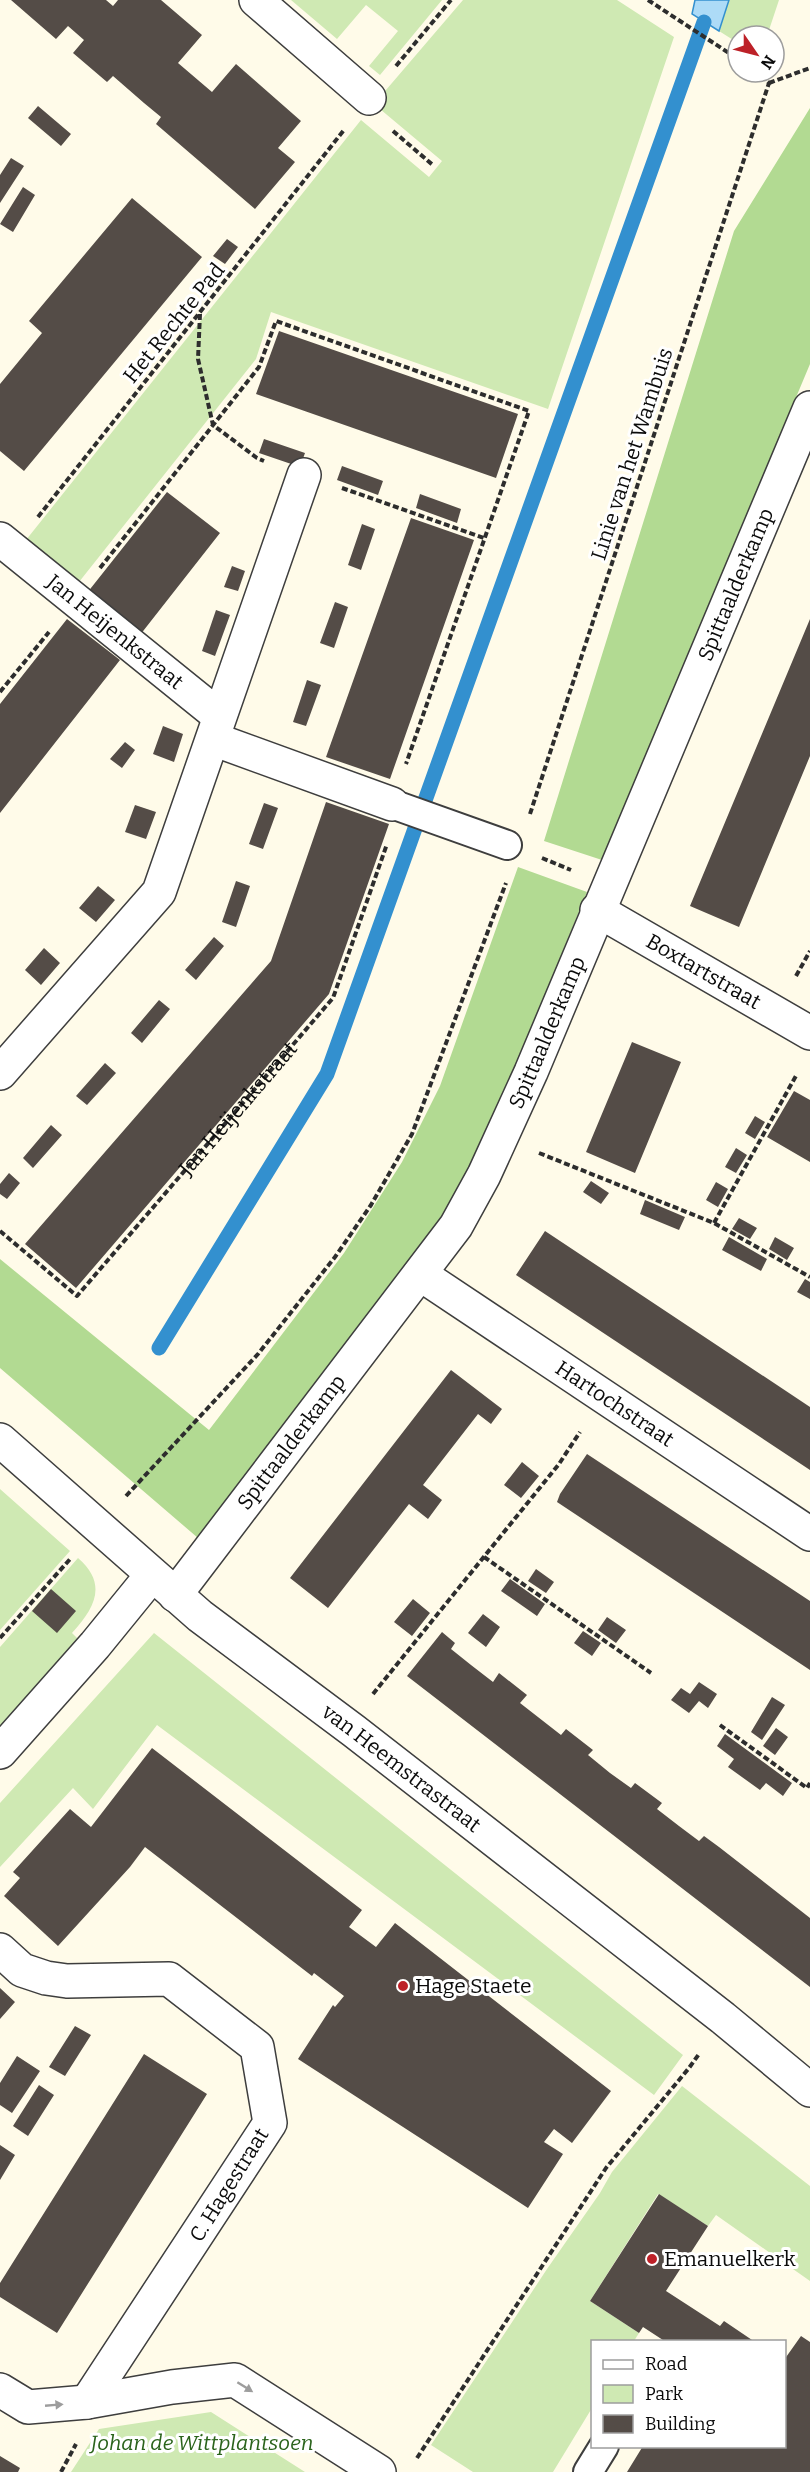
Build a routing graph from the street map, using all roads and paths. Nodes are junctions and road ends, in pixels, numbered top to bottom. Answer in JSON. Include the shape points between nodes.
{"nodes":[{"id":1,"x":256,"y":0,"type":"edge"},
{"id":2,"x":451,"y":0,"type":"edge"},
{"id":3,"x":648,"y":0,"type":"edge"},
{"id":4,"x":726,"y":51,"type":"edge"},
{"id":5,"x":810,"y":68,"type":"edge"},
{"id":6,"x":786,"y":77,"type":"edge"},
{"id":7,"x":769,"y":84,"type":"edge"},
{"id":8,"x":366,"y":102,"type":"junction"},
{"id":9,"x":434,"y":166,"type":"dead end"},
{"id":10,"x":200,"y":314,"type":"junction"},
{"id":11,"x":810,"y":408,"type":"edge"},
{"id":12,"x":213,"y":425,"type":"dead end"},
{"id":13,"x":304,"y":475,"type":"dead end"},
{"id":14,"x":6,"y":544,"type":"edge"},
{"id":15,"x":216,"y":728,"type":"junction"},
{"id":16,"x":396,"y":806,"type":"junction"},
{"id":17,"x":513,"y":847,"type":"junction"},
{"id":18,"x":603,"y":897,"type":"junction"},
{"id":19,"x":810,"y":1033,"type":"edge"},
{"id":20,"x":799,"y":1071,"type":"dead end"},
{"id":21,"x":0,"y":1073,"type":"edge"},
{"id":22,"x":501,"y":1138,"type":"junction"},
{"id":23,"x":714,"y":1223,"type":"junction"},
{"id":24,"x":0,"y":1231,"type":"edge"},
{"id":25,"x":420,"y":1274,"type":"junction"},
{"id":26,"x":810,"y":1277,"type":"edge"},
{"id":27,"x":603,"y":1396,"type":"junction"},
{"id":28,"x":0,"y":1440,"type":"edge"},
{"id":29,"x":98,"y":1527,"type":"junction"},
{"id":30,"x":810,"y":1534,"type":"edge"},
{"id":31,"x":484,"y":1557,"type":"junction"},
{"id":32,"x":163,"y":1585,"type":"junction"},
{"id":33,"x":0,"y":1638,"type":"edge"},
{"id":34,"x":651,"y":1673,"type":"dead end"},
{"id":35,"x":720,"y":1725,"type":"dead end"},
{"id":36,"x":347,"y":1726,"type":"junction"},
{"id":37,"x":0,"y":1752,"type":"edge"},
{"id":38,"x":810,"y":1783,"type":"edge"},
{"id":39,"x":0,"y":1950,"type":"edge"},
{"id":40,"x":723,"y":2018,"type":"junction"},
{"id":41,"x":810,"y":2090,"type":"edge"},
{"id":42,"x":0,"y":2390,"type":"edge"},
{"id":43,"x":87,"y":2402,"type":"junction"},
{"id":44,"x":603,"y":2448,"type":"edge"},
{"id":45,"x":413,"y":2464,"type":"dead end"},
{"id":46,"x":379,"y":2472,"type":"edge"},
{"id":47,"x":588,"y":2472,"type":"edge"}],
"edges":[{"from":1,"to":8,"type":"street"},
{"from":2,"to":8,"type":"path","name":"Het Rechte Pad"},
{"from":3,"to":4,"type":"path"},
{"from":5,"to":6,"type":"path"},
{"from":7,"to":17,"type":"path","name":"Linie van het Wambuis"},
{"from":8,"to":9,"type":"path"},
{"from":8,"to":10,"type":"path","name":"Het Rechte Pad"},
{"from":10,"to":12,"type":"path","via":[[198,358]]},
{"from":10,"to":14,"type":"path","name":"Het Rechte Pad"},
{"from":11,"to":18,"type":"street","name":"Spittaalderkamp"},
{"from":13,"to":15,"type":"street"},
{"from":14,"to":15,"type":"street","name":"Jan Heijenkstraat"},
{"from":15,"to":16,"type":"street","name":"Jan Heijenkstraat"},
{"from":15,"to":21,"type":"street","via":[[159,892]]},
{"from":16,"to":17,"type":"lane"},
{"from":16,"to":24,"type":"path","name":"Jan Heijenkstraat","via":[[333,998],[77,1296]]},
{"from":17,"to":18,"type":"path"},
{"from":17,"to":29,"type":"path","name":"Linie van het Wambuis","via":[[412,1134],[371,1205],[258,1354]]},
{"from":18,"to":19,"type":"street","name":"Boxtartstraat"},
{"from":18,"to":22,"type":"street","name":"Spittaalderkamp"},
{"from":20,"to":23,"type":"path"},
{"from":22,"to":23,"type":"path"},
{"from":22,"to":25,"type":"street","name":"Spittaalderkamp","via":[[456,1227]]},
{"from":23,"to":26,"type":"path"},
{"from":25,"to":27,"type":"street","name":"Hartochstraat"},
{"from":25,"to":32,"type":"street","name":"Spittaalderkamp"},
{"from":27,"to":30,"type":"street","name":"Hartochstraat"},
{"from":27,"to":31,"type":"path","via":[[558,1464]]},
{"from":28,"to":29,"type":"street","name":"van Heemstrastraat"},
{"from":29,"to":32,"type":"street","name":"van Heemstrastraat"},
{"from":29,"to":33,"type":"path","name":"Linie van het Wambuis"},
{"from":31,"to":34,"type":"path"},
{"from":31,"to":36,"type":"path"},
{"from":32,"to":36,"type":"street","name":"van Heemstrastraat"},
{"from":32,"to":37,"type":"street","name":"Spittaalderkamp","via":[[94,1645]]},
{"from":35,"to":38,"type":"path","via":[[807,1788]]},
{"from":36,"to":40,"type":"street","name":"van Heemstrastraat"},
{"from":39,"to":43,"type":"street","name":"C. Hagestraat","via":[[22,1970],[46,1978],[169,1979],[257,2047],[270,2123]]},
{"from":40,"to":41,"type":"street","name":"van Heemstrastraat"},
{"from":40,"to":45,"type":"path","via":[[689,2068],[606,2168]]},
{"from":42,"to":43,"type":"street","one_way":true,"via":[[28,2407]]},
{"from":43,"to":46,"type":"street","one_way":true,"via":[[172,2386],[235,2380]]},
{"from":44,"to":47,"type":"lane"}]}
